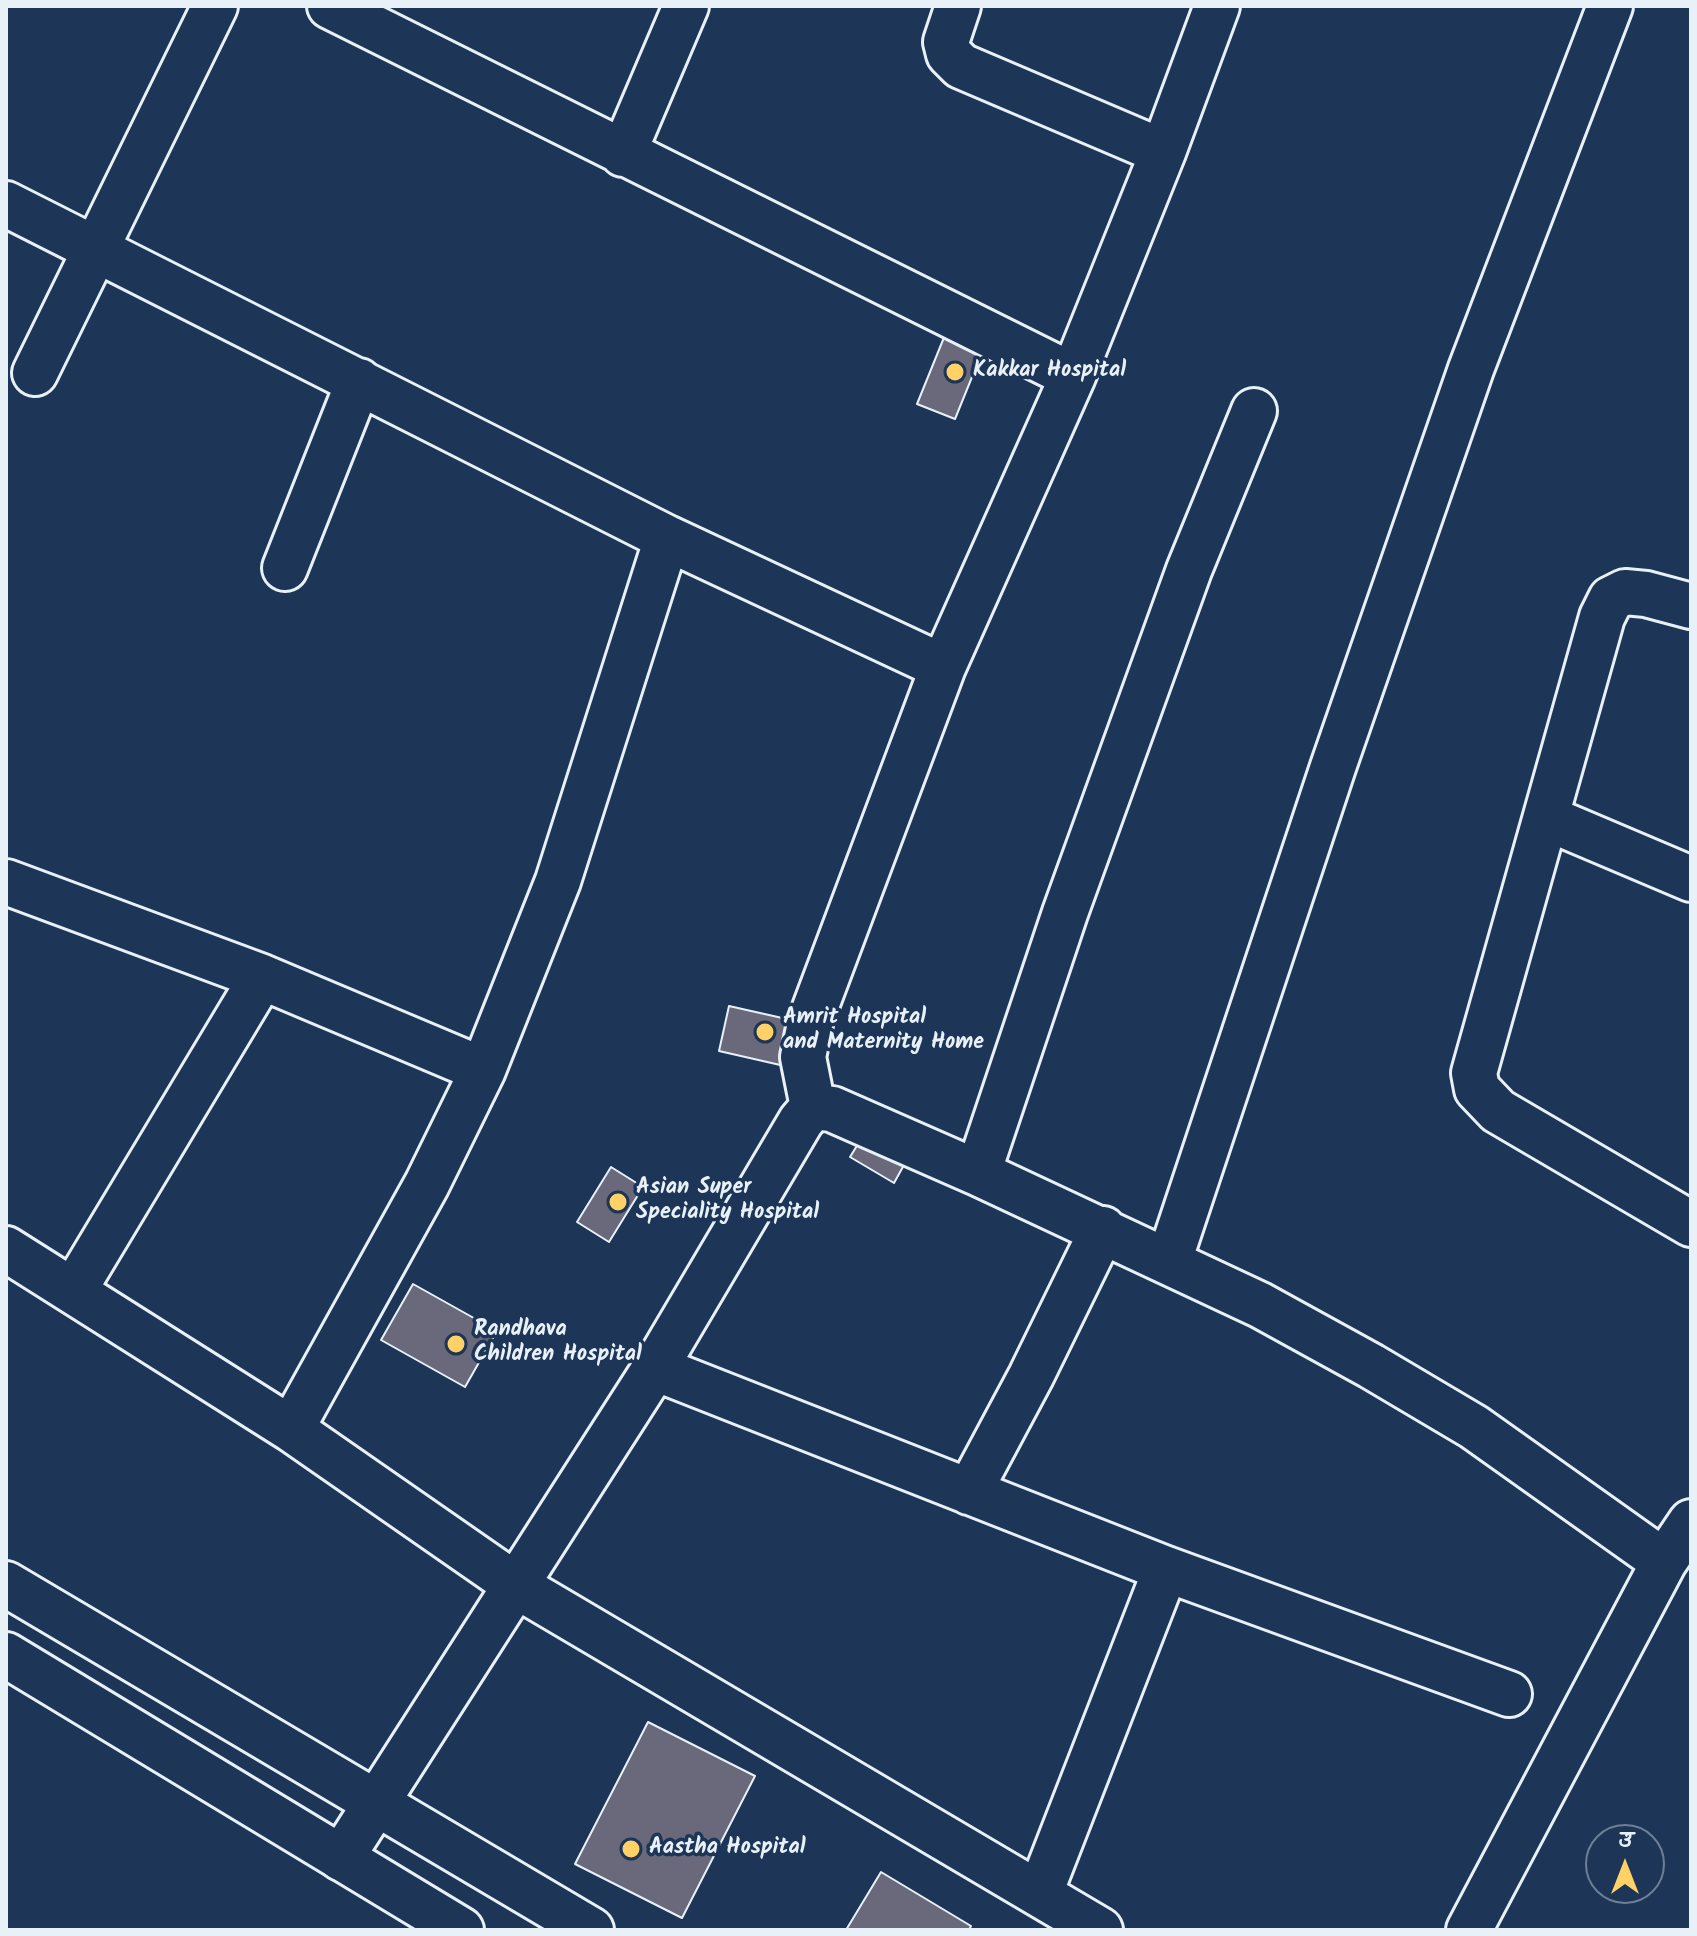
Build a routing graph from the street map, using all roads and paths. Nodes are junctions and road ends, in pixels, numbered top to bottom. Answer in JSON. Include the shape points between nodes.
{"nodes":[{"id":1,"x":215,"y":6,"type":"edge"},
{"id":2,"x":330,"y":6,"type":"edge"},
{"id":3,"x":686,"y":6,"type":"edge"},
{"id":4,"x":958,"y":6,"type":"edge"},
{"id":5,"x":1217,"y":6,"type":"edge"},
{"id":6,"x":1610,"y":6,"type":"edge"},
{"id":7,"x":1163,"y":152,"type":"junction"},
{"id":8,"x":623,"y":154,"type":"junction"},
{"id":9,"x":6,"y":204,"type":"edge"},
{"id":10,"x":97,"y":248,"type":"junction"},
{"id":11,"x":35,"y":373,"type":"dead end"},
{"id":12,"x":1073,"y":376,"type":"junction"},
{"id":13,"x":359,"y":381,"type":"junction"},
{"id":14,"x":1254,"y":411,"type":"dead end"},
{"id":15,"x":667,"y":538,"type":"junction"},
{"id":16,"x":285,"y":568,"type":"dead end"},
{"id":17,"x":1691,"y":606,"type":"edge"},
{"id":18,"x":943,"y":667,"type":"junction"},
{"id":19,"x":1547,"y":818,"type":"junction"},
{"id":20,"x":1691,"y":879,"type":"edge"},
{"id":21,"x":6,"y":882,"type":"edge"},
{"id":22,"x":262,"y":977,"type":"junction"},
{"id":23,"x":483,"y":1070,"type":"junction"},
{"id":24,"x":813,"y":1107,"type":"junction"},
{"id":25,"x":978,"y":1173,"type":"junction"},
{"id":26,"x":1691,"y":1224,"type":"edge"},
{"id":27,"x":1103,"y":1229,"type":"junction"},
{"id":28,"x":6,"y":1249,"type":"edge"},
{"id":29,"x":1169,"y":1261,"type":"junction"},
{"id":30,"x":74,"y":1290,"type":"junction"},
{"id":31,"x":655,"y":1368,"type":"junction"},
{"id":32,"x":291,"y":1429,"type":"junction"},
{"id":33,"x":969,"y":1492,"type":"junction"},
{"id":34,"x":1691,"y":1522,"type":"edge"},
{"id":35,"x":1664,"y":1562,"type":"junction"},
{"id":36,"x":1166,"y":1569,"type":"junction"},
{"id":37,"x":6,"y":1584,"type":"edge"},
{"id":38,"x":517,"y":1586,"type":"junction"},
{"id":39,"x":6,"y":1655,"type":"edge"},
{"id":40,"x":1509,"y":1694,"type":"dead end"},
{"id":41,"x":377,"y":1803,"type":"junction"},
{"id":42,"x":341,"y":1858,"type":"junction"},
{"id":43,"x":1040,"y":1893,"type":"junction"},
{"id":44,"x":461,"y":1930,"type":"edge"},
{"id":45,"x":591,"y":1930,"type":"edge"},
{"id":46,"x":1100,"y":1930,"type":"edge"},
{"id":47,"x":1469,"y":1930,"type":"edge"}],
"edges":[{"from":1,"to":10,"type":"street"},
{"from":2,"to":8,"type":"street"},
{"from":3,"to":8,"type":"street"},
{"from":4,"to":7,"type":"street","via":[[946,42],[961,66]]},
{"from":5,"to":7,"type":"street"},
{"from":6,"to":29,"type":"street","via":[[1466,384]]},
{"from":7,"to":12,"type":"street"},
{"from":8,"to":12,"type":"street"},
{"from":9,"to":10,"type":"street"},
{"from":10,"to":11,"type":"street"},
{"from":10,"to":13,"type":"street"},
{"from":12,"to":18,"type":"street"},
{"from":13,"to":15,"type":"street"},
{"from":13,"to":16,"type":"street"},
{"from":14,"to":25,"type":"street","via":[[1189,570]]},
{"from":15,"to":18,"type":"street"},
{"from":15,"to":23,"type":"street","via":[[558,881]]},
{"from":17,"to":19,"type":"street","via":[[1625,592],[1611,599]]},
{"from":18,"to":24,"type":"street","via":[[811,1019],[803,1057]]},
{"from":19,"to":20,"type":"street"},
{"from":19,"to":26,"type":"street","via":[[1474,1073],[1477,1089],[1498,1111]]},
{"from":21,"to":22,"type":"street"},
{"from":22,"to":23,"type":"street"},
{"from":22,"to":30,"type":"street"},
{"from":23,"to":32,"type":"street","via":[[427,1184]]},
{"from":24,"to":25,"type":"street","via":[[832,1109]]},
{"from":24,"to":31,"type":"street"},
{"from":25,"to":27,"type":"street"},
{"from":27,"to":29,"type":"street"},
{"from":27,"to":33,"type":"street"},
{"from":28,"to":30,"type":"street"},
{"from":29,"to":35,"type":"street","via":[[1260,1305],[1474,1427]]},
{"from":30,"to":32,"type":"street"},
{"from":31,"to":33,"type":"street"},
{"from":31,"to":38,"type":"street"},
{"from":32,"to":38,"type":"street"},
{"from":33,"to":36,"type":"street"},
{"from":34,"to":35,"type":"street"},
{"from":35,"to":47,"type":"street"},
{"from":36,"to":40,"type":"street"},
{"from":36,"to":43,"type":"street"},
{"from":37,"to":41,"type":"street"},
{"from":38,"to":41,"type":"street"},
{"from":38,"to":43,"type":"street"},
{"from":39,"to":42,"type":"street"},
{"from":41,"to":42,"type":"street"},
{"from":41,"to":45,"type":"street"},
{"from":42,"to":44,"type":"street"},
{"from":43,"to":46,"type":"street"}]}
